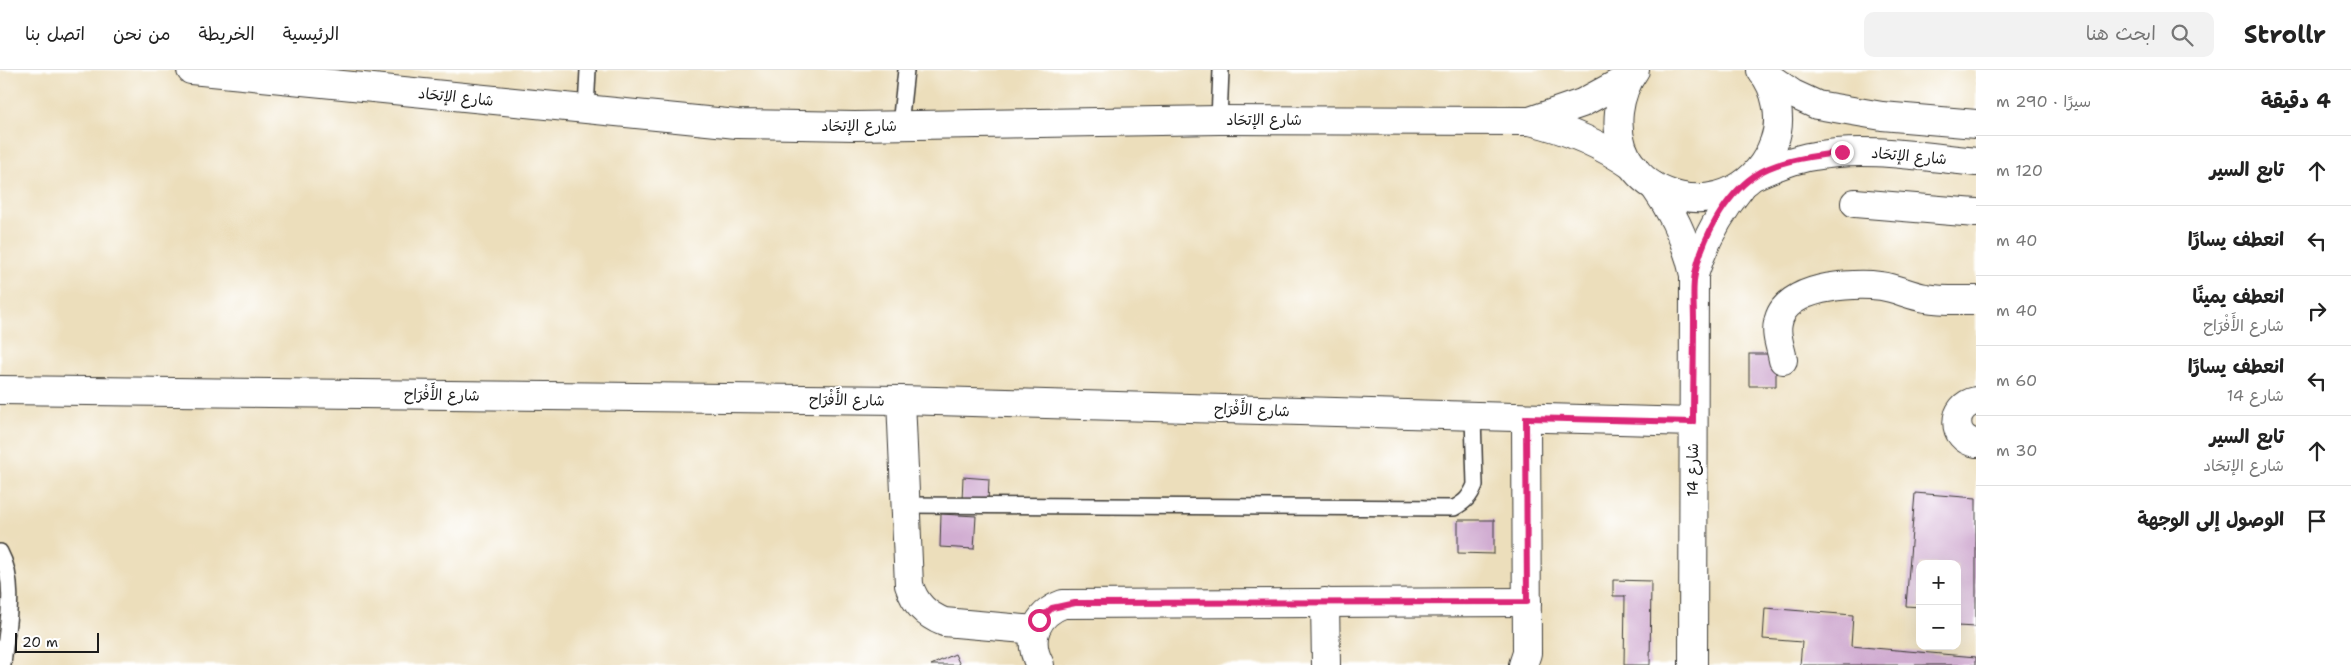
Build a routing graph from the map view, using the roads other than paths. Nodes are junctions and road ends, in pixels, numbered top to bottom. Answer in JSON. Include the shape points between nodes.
{"nodes":[{"id":1,"x":191,"y":70,"type":"edge"},
{"id":2,"x":588,"y":70,"type":"edge"},
{"id":3,"x":906,"y":70,"type":"edge"},
{"id":4,"x":1221,"y":70,"type":"edge"},
{"id":5,"x":1762,"y":72,"type":"edge"},
{"id":6,"x":1633,"y":74,"type":"edge"},
{"id":7,"x":315,"y":77,"type":"edge"},
{"id":8,"x":586,"y":110,"type":"junction"},
{"id":9,"x":1219,"y":120,"type":"junction"},
{"id":10,"x":1530,"y":121,"type":"junction"},
{"id":11,"x":1976,"y":124,"type":"edge"},
{"id":12,"x":900,"y":126,"type":"junction"},
{"id":13,"x":1976,"y":162,"type":"edge"},
{"id":14,"x":1634,"y":167,"type":"junction"},
{"id":15,"x":1748,"y":181,"type":"junction"},
{"id":16,"x":1654,"y":186,"type":"junction"},
{"id":17,"x":1854,"y":203,"type":"dead end"},
{"id":18,"x":1976,"y":213,"type":"edge"},
{"id":19,"x":1694,"y":276,"type":"junction"},
{"id":20,"x":1976,"y":300,"type":"edge"},
{"id":21,"x":1783,"y":360,"type":"dead end"},
{"id":22,"x":0,"y":390,"type":"edge"},
{"id":23,"x":902,"y":400,"type":"junction"},
{"id":24,"x":1976,"y":401,"type":"edge"},
{"id":25,"x":1473,"y":416,"type":"junction"},
{"id":26,"x":1526,"y":418,"type":"junction"},
{"id":27,"x":1693,"y":422,"type":"junction"},
{"id":28,"x":1976,"y":443,"type":"edge"},
{"id":29,"x":906,"y":505,"type":"junction"},
{"id":30,"x":0,"y":552,"type":"edge"},
{"id":31,"x":1325,"y":602,"type":"junction"},
{"id":32,"x":1527,"y":602,"type":"junction"},
{"id":33,"x":1035,"y":630,"type":"junction"},
{"id":34,"x":3,"y":665,"type":"edge"},
{"id":35,"x":1040,"y":665,"type":"edge"},
{"id":36,"x":1326,"y":665,"type":"edge"},
{"id":37,"x":1524,"y":665,"type":"edge"},
{"id":38,"x":1694,"y":665,"type":"edge"}],
"edges":[{"from":1,"to":7,"type":"street","name":"شارع الإتحَاد"},
{"from":2,"to":8,"type":"lane"},
{"from":3,"to":12,"type":"lane"},
{"from":4,"to":9,"type":"lane"},
{"from":5,"to":11,"type":"street","via":[[1793,94],[1817,105],[1855,113]]},
{"from":5,"to":15,"type":"street","name":"شارع 14","via":[[1773,93],[1778,114],[1776,136],[1769,157]]},
{"from":6,"to":10,"type":"street","name":"شارع الإتحَاد","via":[[1582,103]]},
{"from":6,"to":14,"type":"street","via":[[1620,99],[1618,123],[1622,146]]},
{"from":7,"to":8,"type":"street","name":"شارع الإتحَاد"},
{"from":8,"to":12,"type":"street","name":"شارع الإتحَاد","via":[[737,124]]},
{"from":9,"to":10,"type":"street","name":"شارع الإتحَاد"},
{"from":9,"to":12,"type":"street","name":"شارع الإتحَاد"},
{"from":10,"to":14,"type":"street","name":"شارع الإتحَاد","via":[[1558,127],[1585,138]]},
{"from":13,"to":15,"type":"street","name":"شارع الإتحَاد","via":[[1842,152],[1788,162]]},
{"from":14,"to":16,"type":"street"},
{"from":15,"to":16,"type":"street","name":"شارع الإتحَاد","via":[[1720,196],[1697,199],[1675,196]]},
{"from":15,"to":19,"type":"street","name":"شارع 14","via":[[1725,206],[1712,228]]},
{"from":16,"to":19,"type":"street","name":"شارع 14","via":[[1680,228]]},
{"from":17,"to":18,"type":"street"},
{"from":19,"to":27,"type":"street","name":"شارع 14"},
{"from":20,"to":21,"type":"street","via":[[1927,298],[1873,285],[1804,293],[1792,299],[1780,314],[1777,332]]},
{"from":22,"to":23,"type":"street","name":"شارع الأَفْرَاح"},
{"from":23,"to":25,"type":"street","name":"شارع الأَفْرَاح"},
{"from":23,"to":29,"type":"street"},
{"from":24,"to":28,"type":"street","via":[[1961,408],[1957,418],[1961,437]]},
{"from":25,"to":26,"type":"street","name":"شارع الأَفْرَاح"},
{"from":25,"to":29,"type":"lane","via":[[1475,485],[1467,499],[1454,508]]},
{"from":26,"to":27,"type":"street","name":"شارع الأَفْرَاح"},
{"from":26,"to":32,"type":"street"},
{"from":27,"to":38,"type":"street","name":"شارع 14"},
{"from":29,"to":33,"type":"street","via":[[909,585],[922,609],[944,622]]},
{"from":30,"to":34,"type":"lane","via":[[8,572],[9,588]]},
{"from":31,"to":32,"type":"street"},
{"from":31,"to":33,"type":"street","via":[[1075,603],[1052,608],[1039,620]]},
{"from":31,"to":36,"type":"street"},
{"from":32,"to":37,"type":"street"},
{"from":33,"to":35,"type":"street","via":[[1033,641]]}]}
